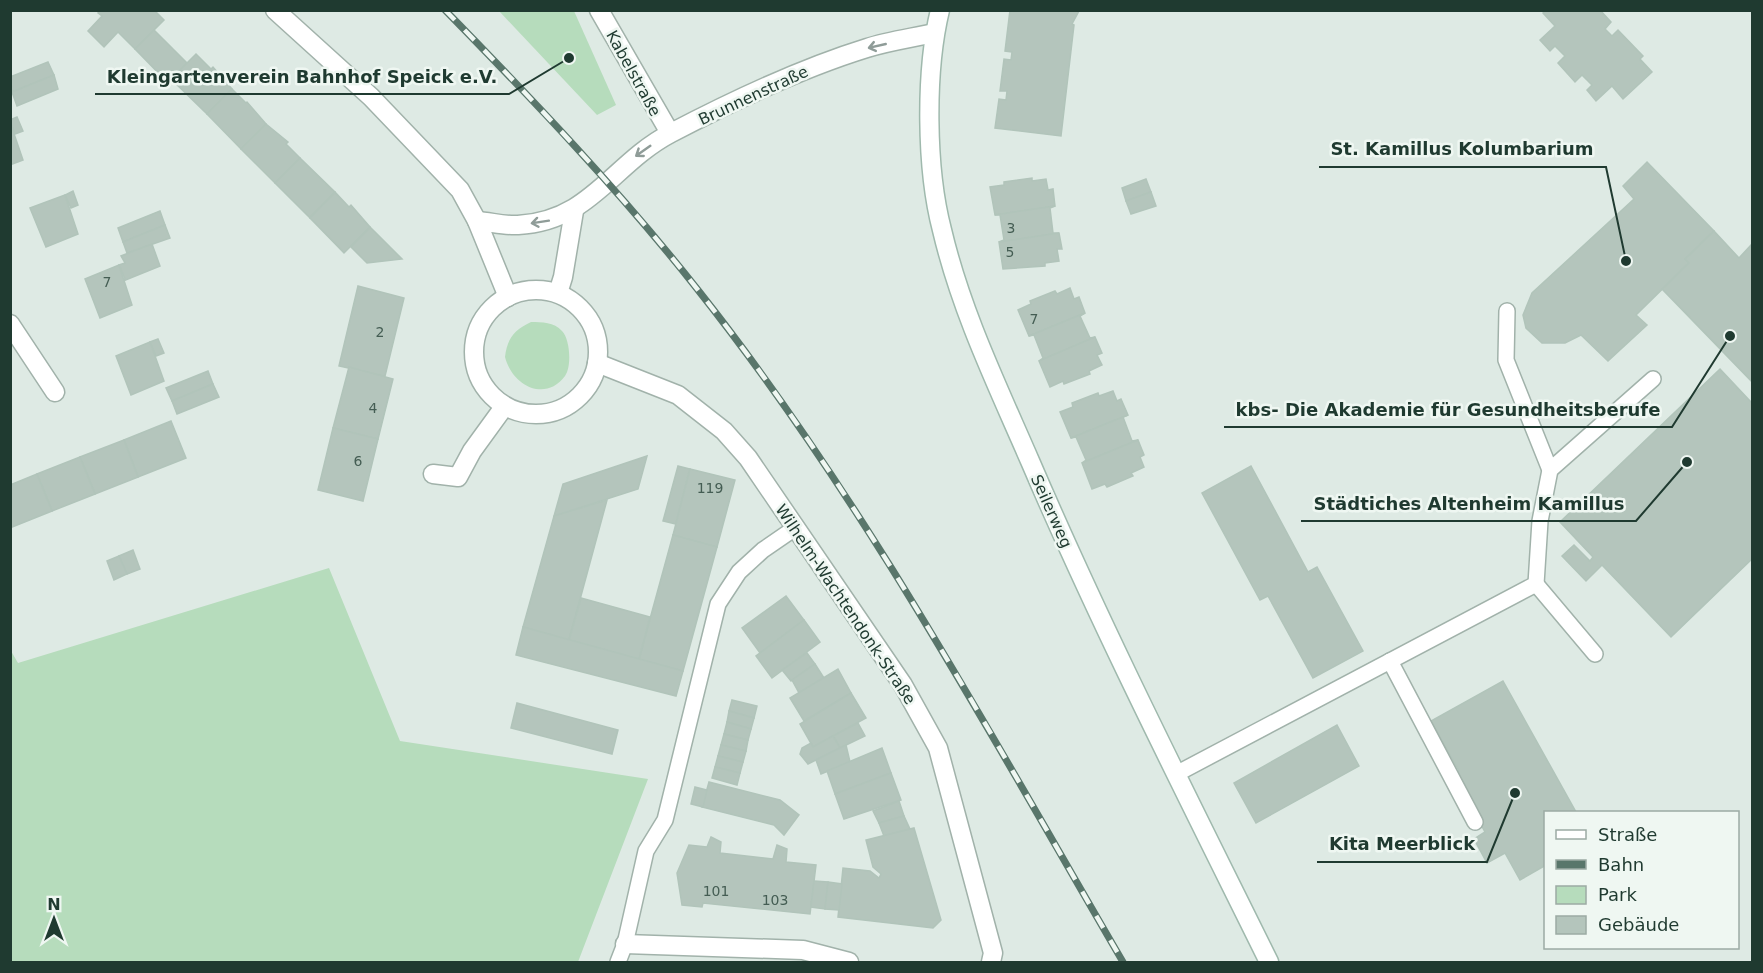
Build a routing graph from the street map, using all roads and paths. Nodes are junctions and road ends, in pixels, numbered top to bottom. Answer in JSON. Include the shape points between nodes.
{"nodes":[{"id":1,"x":275,"y":10,"type":"edge"},
{"id":2,"x":599,"y":10,"type":"edge"},
{"id":3,"x":940,"y":10,"type":"edge"},
{"id":4,"x":934,"y":33,"type":"junction"},
{"id":5,"x":670,"y":133,"type":"junction"},
{"id":6,"x":574,"y":211,"type":"junction"},
{"id":7,"x":477,"y":221,"type":"junction"},
{"id":8,"x":558,"y":293,"type":"junction"},
{"id":9,"x":508,"y":297,"type":"junction"},
{"id":10,"x":1507,"y":310,"type":"dead end"},
{"id":11,"x":10,"y":324,"type":"edge"},
{"id":12,"x":597,"y":363,"type":"junction"},
{"id":13,"x":1653,"y":379,"type":"dead end"},
{"id":14,"x":55,"y":392,"type":"dead end"},
{"id":15,"x":504,"y":407,"type":"junction"},
{"id":16,"x":1550,"y":470,"type":"junction"},
{"id":17,"x":434,"y":474,"type":"dead end"},
{"id":18,"x":795,"y":528,"type":"junction"},
{"id":19,"x":1536,"y":584,"type":"junction"},
{"id":20,"x":1595,"y":654,"type":"dead end"},
{"id":21,"x":1390,"y":661,"type":"junction"},
{"id":22,"x":1176,"y":774,"type":"junction"},
{"id":23,"x":1475,"y":822,"type":"dead end"},
{"id":24,"x":625,"y":944,"type":"junction"},
{"id":25,"x":618,"y":963,"type":"edge"},
{"id":26,"x":849,"y":963,"type":"edge"},
{"id":27,"x":991,"y":963,"type":"edge"},
{"id":28,"x":1269,"y":963,"type":"edge"}],
"edges":[{"from":1,"to":7,"type":"street","via":[[370,98],[460,190]]},
{"from":2,"to":5,"type":"street","name":"Kabelstraße"},
{"from":3,"to":4,"type":"street"},
{"from":4,"to":5,"type":"street","name":"Brunnenstraße","one_way":true,"via":[[869,47],[795,73]]},
{"from":4,"to":22,"type":"street","name":"Seilerweg","via":[[932,164],[941,228],[962,304],[1056,523]]},
{"from":5,"to":6,"type":"street","name":"Brunnenstraße","one_way":true,"via":[[634,157]]},
{"from":6,"to":7,"type":"street","name":"Brunnenstraße","one_way":true,"via":[[549,221],[516,225]]},
{"from":6,"to":8,"type":"street"},
{"from":7,"to":9,"type":"street"},
{"from":8,"to":9,"type":"street","via":[[525,291]]},
{"from":8,"to":12,"type":"street","via":[[574,301],[585,314],[597,342]]},
{"from":9,"to":15,"type":"street","via":[[486,315],[473,349],[476,371],[487,392]]},
{"from":10,"to":16,"type":"lane","via":[[1506,360]]},
{"from":11,"to":14,"type":"street"},
{"from":12,"to":15,"type":"street","via":[[587,388],[572,404],[543,415]]},
{"from":12,"to":18,"type":"street","name":"Wilhelm-Wachtendonk-Straße","via":[[678,395],[724,431],[748,458]]},
{"from":13,"to":16,"type":"lane"},
{"from":15,"to":17,"type":"street","via":[[458,477]]},
{"from":16,"to":19,"type":"lane","via":[[1540,520]]},
{"from":18,"to":24,"type":"lane","via":[[739,572],[718,604],[665,820],[646,851]]},
{"from":18,"to":27,"type":"street","name":"Wilhelm-Wachtendonk-Straße","via":[[903,685],[938,748],[991,942]]},
{"from":19,"to":20,"type":"lane"},
{"from":19,"to":21,"type":"lane"},
{"from":21,"to":22,"type":"lane"},
{"from":21,"to":23,"type":"lane"},
{"from":22,"to":28,"type":"street","name":"Seilerweg"},
{"from":24,"to":25,"type":"lane"},
{"from":24,"to":26,"type":"street","via":[[803,950]]}]}
